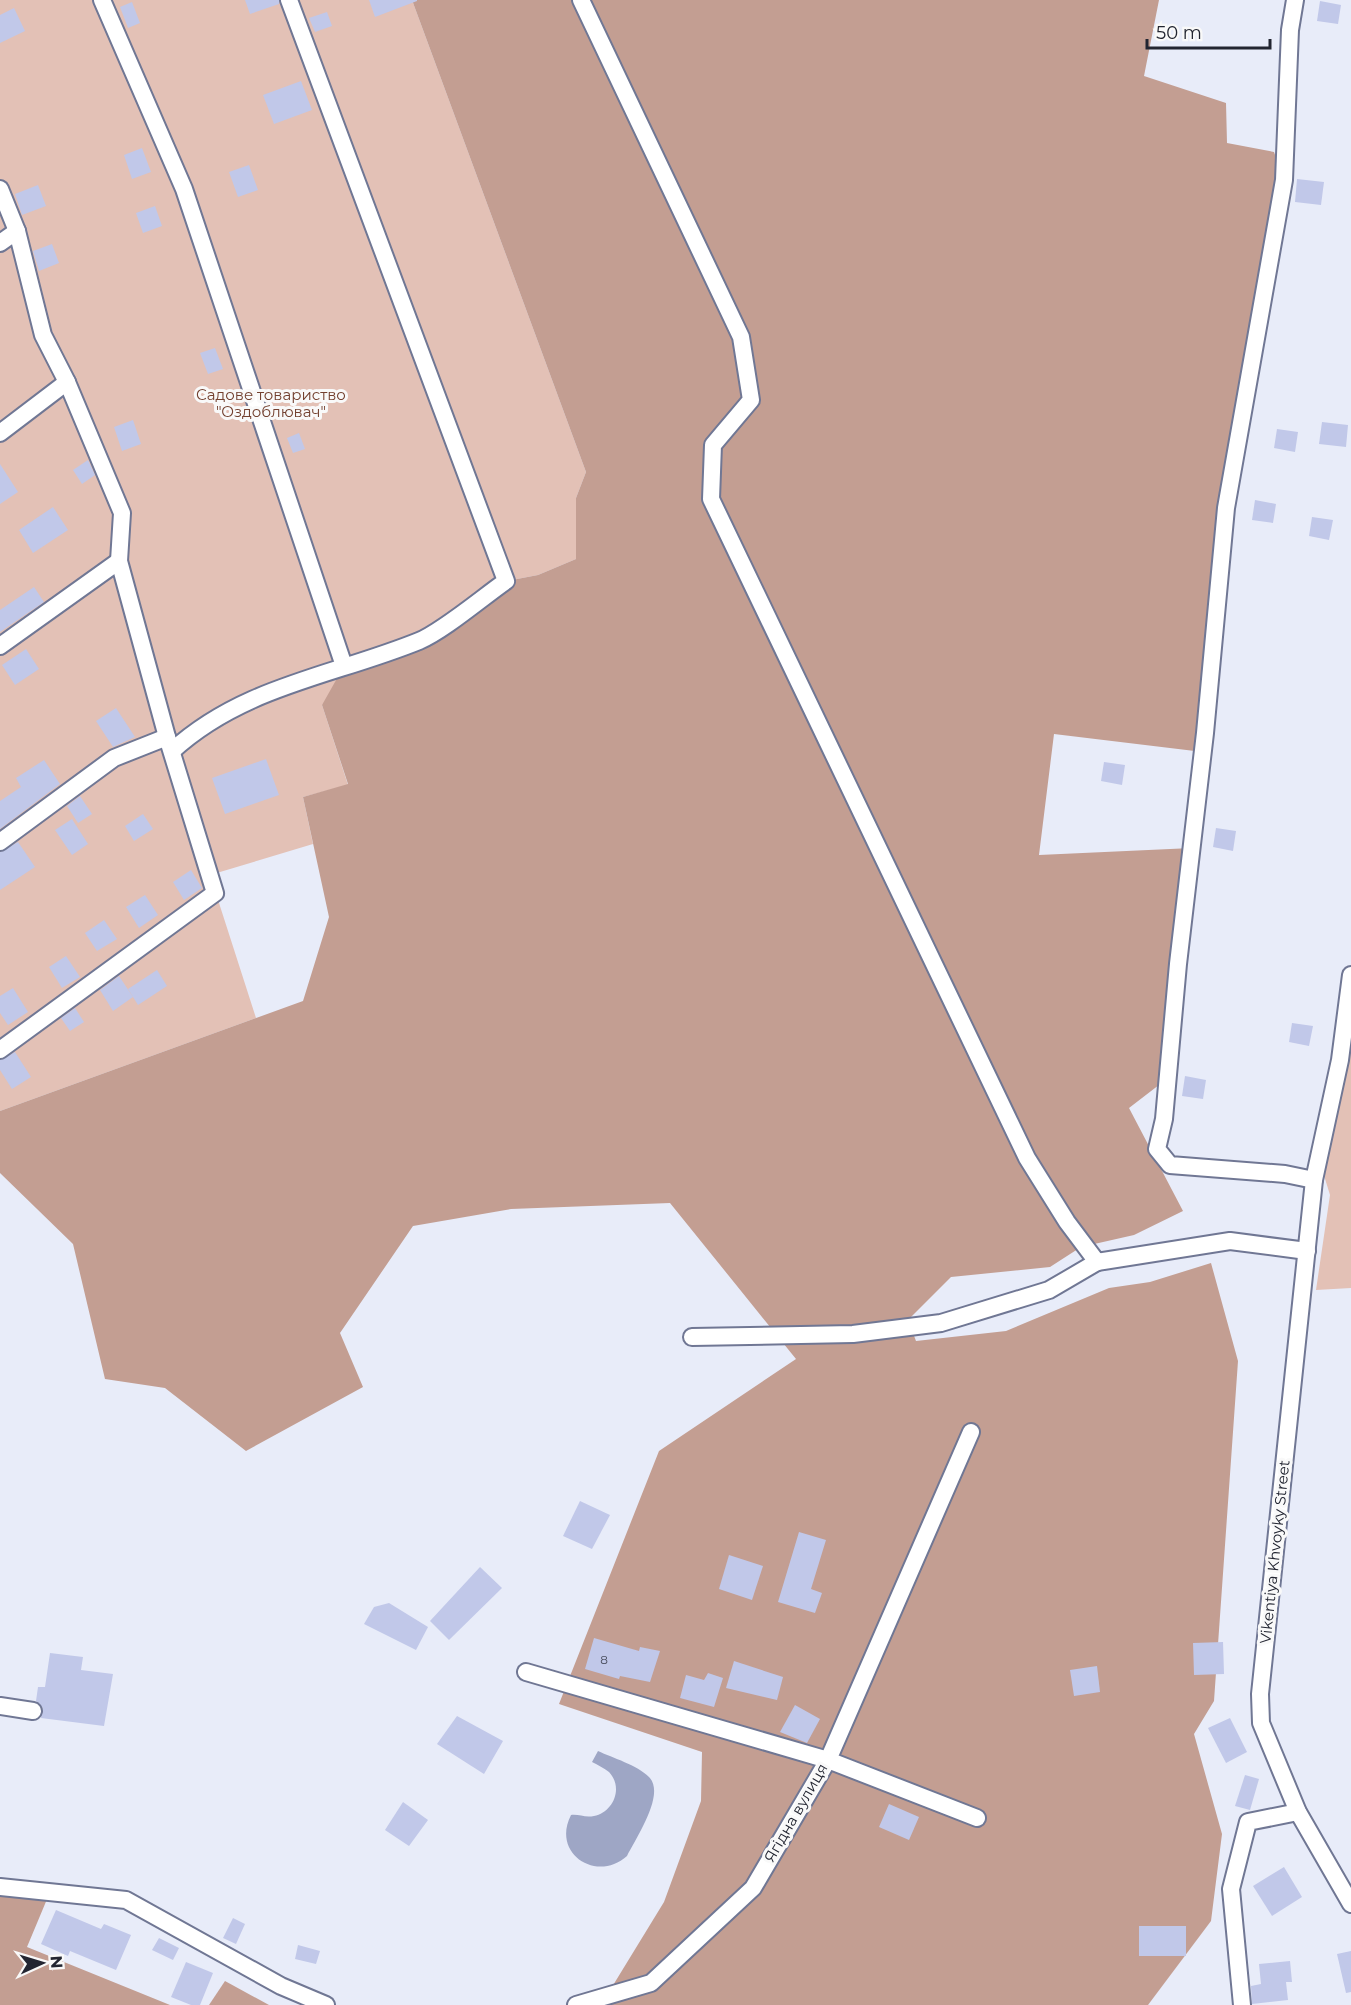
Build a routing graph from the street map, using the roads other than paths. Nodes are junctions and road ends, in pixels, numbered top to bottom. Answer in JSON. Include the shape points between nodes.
{"nodes":[{"id":1,"x":102,"y":0,"type":"edge"},
{"id":2,"x":289,"y":0,"type":"edge"},
{"id":3,"x":582,"y":0,"type":"edge"},
{"id":4,"x":1295,"y":0,"type":"edge"},
{"id":5,"x":0,"y":189,"type":"edge"},
{"id":6,"x":17,"y":231,"type":"junction"},
{"id":7,"x":0,"y":243,"type":"edge"},
{"id":8,"x":67,"y":382,"type":"junction"},
{"id":9,"x":0,"y":433,"type":"edge"},
{"id":10,"x":119,"y":561,"type":"junction"},
{"id":11,"x":0,"y":646,"type":"edge"},
{"id":12,"x":344,"y":666,"type":"junction"},
{"id":13,"x":170,"y":744,"type":"junction"},
{"id":14,"x":0,"y":842,"type":"edge"},
{"id":15,"x":1351,"y":975,"type":"edge"},
{"id":16,"x":0,"y":1050,"type":"edge"},
{"id":17,"x":1314,"y":1180,"type":"junction"},
{"id":18,"x":1307,"y":1251,"type":"junction"},
{"id":19,"x":1097,"y":1262,"type":"junction"},
{"id":20,"x":692,"y":1336,"type":"dead end"},
{"id":21,"x":971,"y":1432,"type":"dead end"},
{"id":22,"x":526,"y":1672,"type":"dead end"},
{"id":23,"x":0,"y":1706,"type":"edge"},
{"id":24,"x":33,"y":1712,"type":"dead end"},
{"id":25,"x":828,"y":1760,"type":"junction"},
{"id":26,"x":1298,"y":1812,"type":"junction"},
{"id":27,"x":977,"y":1818,"type":"dead end"},
{"id":28,"x":0,"y":1887,"type":"edge"},
{"id":29,"x":1351,"y":1904,"type":"edge"},
{"id":30,"x":326,"y":2005,"type":"edge"},
{"id":31,"x":576,"y":2005,"type":"edge"},
{"id":32,"x":1242,"y":2005,"type":"edge"}],
"edges":[{"from":1,"to":12,"type":"street","via":[[184,189]]},
{"from":2,"to":12,"type":"street","via":[[506,581],[422,640]]},
{"from":3,"to":19,"type":"street","via":[[741,337],[751,400],[713,445],[711,499],[1028,1158]]},
{"from":4,"to":17,"type":"street","via":[[1290,30],[1284,180],[1226,508],[1164,1119],[1156,1149],[1170,1166],[1285,1174]]},
{"from":5,"to":6,"type":"street"},
{"from":6,"to":7,"type":"street"},
{"from":6,"to":8,"type":"street","via":[[43,335]]},
{"from":8,"to":9,"type":"street"},
{"from":8,"to":10,"type":"street","via":[[122,513]]},
{"from":10,"to":11,"type":"street"},
{"from":10,"to":13,"type":"street"},
{"from":12,"to":13,"type":"street","via":[[254,697]]},
{"from":13,"to":14,"type":"street","via":[[114,758]]},
{"from":13,"to":16,"type":"street","via":[[215,893]]},
{"from":15,"to":17,"type":"street","name":"Vikentiya Khvoyky Street","via":[[1340,1060]]},
{"from":17,"to":18,"type":"street","name":"Vikentiya Khvoyky Street"},
{"from":18,"to":19,"type":"street","via":[[1230,1241]]},
{"from":18,"to":26,"type":"street","name":"Vikentiya Khvoyky Street","via":[[1260,1694],[1261,1723]]},
{"from":19,"to":20,"type":"street","via":[[1049,1290],[941,1323],[853,1334]]},
{"from":21,"to":25,"type":"street"},
{"from":22,"to":25,"type":"street","name":"Ягідна вулиця"},
{"from":23,"to":24,"type":"street"},
{"from":25,"to":27,"type":"street"},
{"from":25,"to":31,"type":"street","name":"Ягідна вулиця","via":[[753,1888],[651,1983]]},
{"from":26,"to":29,"type":"street","name":"Vikentiya Khvoyky Street"},
{"from":26,"to":32,"type":"street","via":[[1248,1822],[1231,1889]]},
{"from":28,"to":30,"type":"street","via":[[126,1900],[281,1986]]}]}
